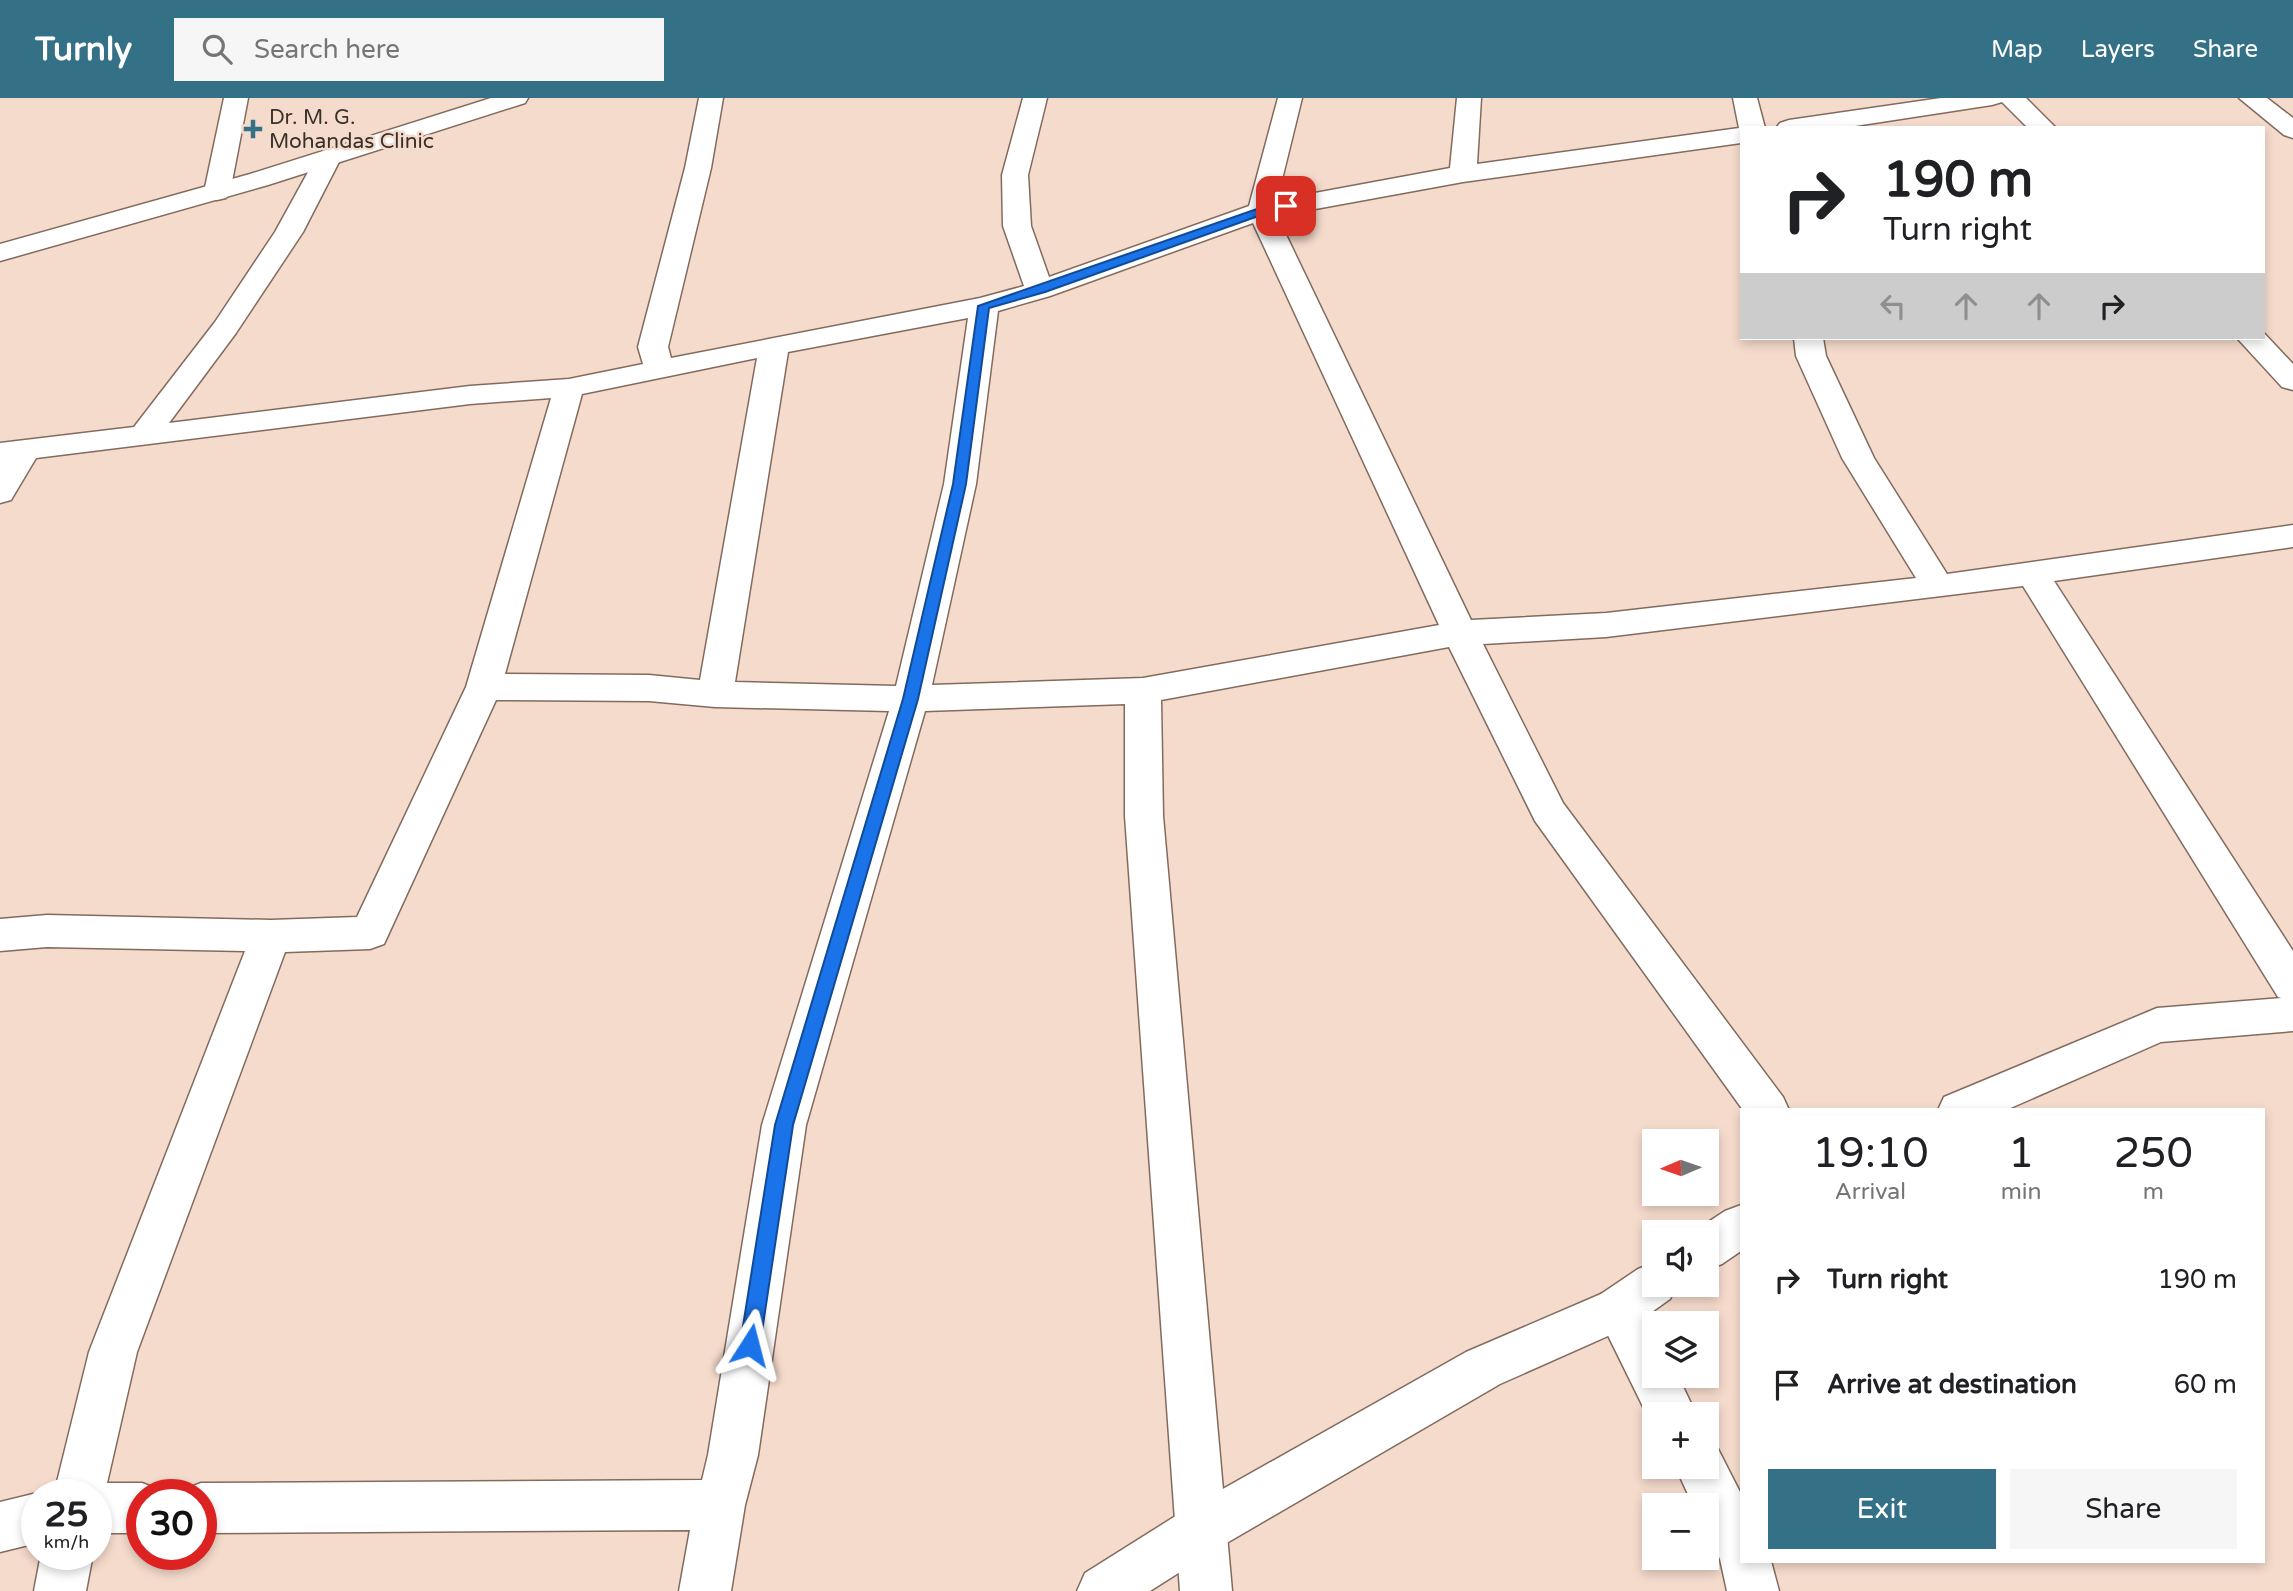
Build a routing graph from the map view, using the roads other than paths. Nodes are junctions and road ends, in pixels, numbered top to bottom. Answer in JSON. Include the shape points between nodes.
{"nodes":[{"id":1,"x":236,"y":98,"type":"edge"},
{"id":2,"x":516,"y":98,"type":"edge"},
{"id":3,"x":711,"y":98,"type":"edge"},
{"id":4,"x":1035,"y":98,"type":"edge"},
{"id":5,"x":1290,"y":98,"type":"edge"},
{"id":6,"x":1469,"y":98,"type":"edge"},
{"id":7,"x":1745,"y":98,"type":"edge"},
{"id":8,"x":1992,"y":98,"type":"edge"},
{"id":9,"x":2012,"y":98,"type":"edge"},
{"id":10,"x":2251,"y":98,"type":"edge"},
{"id":11,"x":1752,"y":126,"type":"edge"},
{"id":12,"x":1802,"y":126,"type":"edge"},
{"id":13,"x":2041,"y":126,"type":"edge"},
{"id":14,"x":2293,"y":130,"type":"edge"},
{"id":15,"x":1740,"y":135,"type":"edge"},
{"id":16,"x":327,"y":160,"type":"junction"},
{"id":17,"x":1462,"y":174,"type":"junction"},
{"id":18,"x":217,"y":192,"type":"junction"},
{"id":19,"x":1261,"y":211,"type":"junction"},
{"id":20,"x":0,"y":253,"type":"edge"},
{"id":21,"x":1040,"y":290,"type":"junction"},
{"id":22,"x":984,"y":306,"type":"junction"},
{"id":23,"x":1808,"y":340,"type":"edge"},
{"id":24,"x":2254,"y":340,"type":"edge"},
{"id":25,"x":774,"y":345,"type":"junction"},
{"id":26,"x":660,"y":369,"type":"junction"},
{"id":27,"x":2293,"y":381,"type":"edge"},
{"id":28,"x":569,"y":388,"type":"junction"},
{"id":29,"x":145,"y":433,"type":"junction"},
{"id":30,"x":12,"y":452,"type":"edge"},
{"id":31,"x":0,"y":493,"type":"edge"},
{"id":32,"x":2293,"y":536,"type":"edge"},
{"id":33,"x":2032,"y":573,"type":"junction"},
{"id":34,"x":1938,"y":587,"type":"junction"},
{"id":35,"x":1460,"y":634,"type":"junction"},
{"id":36,"x":484,"y":687,"type":"junction"},
{"id":37,"x":1143,"y":691,"type":"junction"},
{"id":38,"x":715,"y":694,"type":"junction"},
{"id":39,"x":911,"y":699,"type":"junction"},
{"id":40,"x":0,"y":934,"type":"edge"},
{"id":41,"x":271,"y":936,"type":"junction"},
{"id":42,"x":2293,"y":985,"type":"edge"},
{"id":43,"x":2293,"y":1014,"type":"edge"},
{"id":44,"x":1767,"y":1108,"type":"edge"},
{"id":45,"x":1964,"y":1108,"type":"edge"},
{"id":46,"x":1740,"y":1227,"type":"edge"},
{"id":47,"x":1719,"y":1240,"type":"edge"},
{"id":48,"x":1636,"y":1296,"type":"edge"},
{"id":49,"x":1668,"y":1402,"type":"edge"},
{"id":50,"x":83,"y":1479,"type":"edge"},
{"id":51,"x":1707,"y":1479,"type":"edge"},
{"id":52,"x":720,"y":1505,"type":"junction"},
{"id":53,"x":217,"y":1508,"type":"edge"},
{"id":54,"x":21,"y":1522,"type":"edge"},
{"id":55,"x":0,"y":1527,"type":"edge"},
{"id":56,"x":1200,"y":1530,"type":"junction"},
{"id":57,"x":1740,"y":1545,"type":"edge"},
{"id":58,"x":1746,"y":1563,"type":"edge"},
{"id":59,"x":64,"y":1570,"type":"edge"},
{"id":60,"x":60,"y":1591,"type":"edge"},
{"id":61,"x":705,"y":1591,"type":"edge"},
{"id":62,"x":1103,"y":1591,"type":"edge"},
{"id":63,"x":1206,"y":1591,"type":"edge"},
{"id":64,"x":1753,"y":1591,"type":"edge"}],
"edges":[{"from":1,"to":18,"type":"street"},
{"from":2,"to":16,"type":"street"},
{"from":3,"to":26,"type":"street","via":[[653,347]]},
{"from":4,"to":21,"type":"street","via":[[1015,175],[1017,226]]},
{"from":5,"to":19,"type":"street"},
{"from":6,"to":17,"type":"street"},
{"from":7,"to":11,"type":"street"},
{"from":8,"to":12,"type":"street"},
{"from":9,"to":13,"type":"street"},
{"from":10,"to":14,"type":"street"},
{"from":15,"to":17,"type":"street"},
{"from":16,"to":18,"type":"street"},
{"from":16,"to":29,"type":"street","via":[[289,232],[226,327]]},
{"from":17,"to":19,"type":"street"},
{"from":18,"to":20,"type":"street"},
{"from":19,"to":21,"type":"street"},
{"from":19,"to":35,"type":"street"},
{"from":21,"to":22,"type":"street"},
{"from":22,"to":25,"type":"street"},
{"from":22,"to":39,"type":"street","via":[[960,484]]},
{"from":23,"to":34,"type":"street","via":[[1811,356],[1858,458]]},
{"from":24,"to":27,"type":"street"},
{"from":25,"to":26,"type":"street"},
{"from":25,"to":38,"type":"street"},
{"from":26,"to":28,"type":"street"},
{"from":28,"to":29,"type":"street"},
{"from":28,"to":36,"type":"street"},
{"from":29,"to":30,"type":"street"},
{"from":30,"to":31,"type":"street"},
{"from":32,"to":33,"type":"street"},
{"from":33,"to":34,"type":"street"},
{"from":33,"to":42,"type":"street"},
{"from":34,"to":35,"type":"street","via":[[1606,625]]},
{"from":35,"to":37,"type":"street"},
{"from":35,"to":44,"type":"street","via":[[1548,811]]},
{"from":36,"to":38,"type":"street","via":[[649,688]]},
{"from":36,"to":41,"type":"street","via":[[370,933]]},
{"from":37,"to":39,"type":"street"},
{"from":37,"to":56,"type":"street","via":[[1144,816]]},
{"from":38,"to":39,"type":"street"},
{"from":39,"to":52,"type":"street","via":[[784,1125],[733,1455]]},
{"from":40,"to":41,"type":"street"},
{"from":41,"to":50,"type":"street","via":[[113,1352]]},
{"from":43,"to":45,"type":"street","via":[[2157,1025]]},
{"from":46,"to":47,"type":"street"},
{"from":48,"to":49,"type":"street"},
{"from":48,"to":56,"type":"street","via":[[1483,1368]]},
{"from":51,"to":57,"type":"street"},
{"from":52,"to":53,"type":"street"},
{"from":52,"to":61,"type":"street"},
{"from":54,"to":55,"type":"street"},
{"from":56,"to":62,"type":"street"},
{"from":56,"to":63,"type":"street"},
{"from":58,"to":64,"type":"street"},
{"from":59,"to":60,"type":"street"}]}
